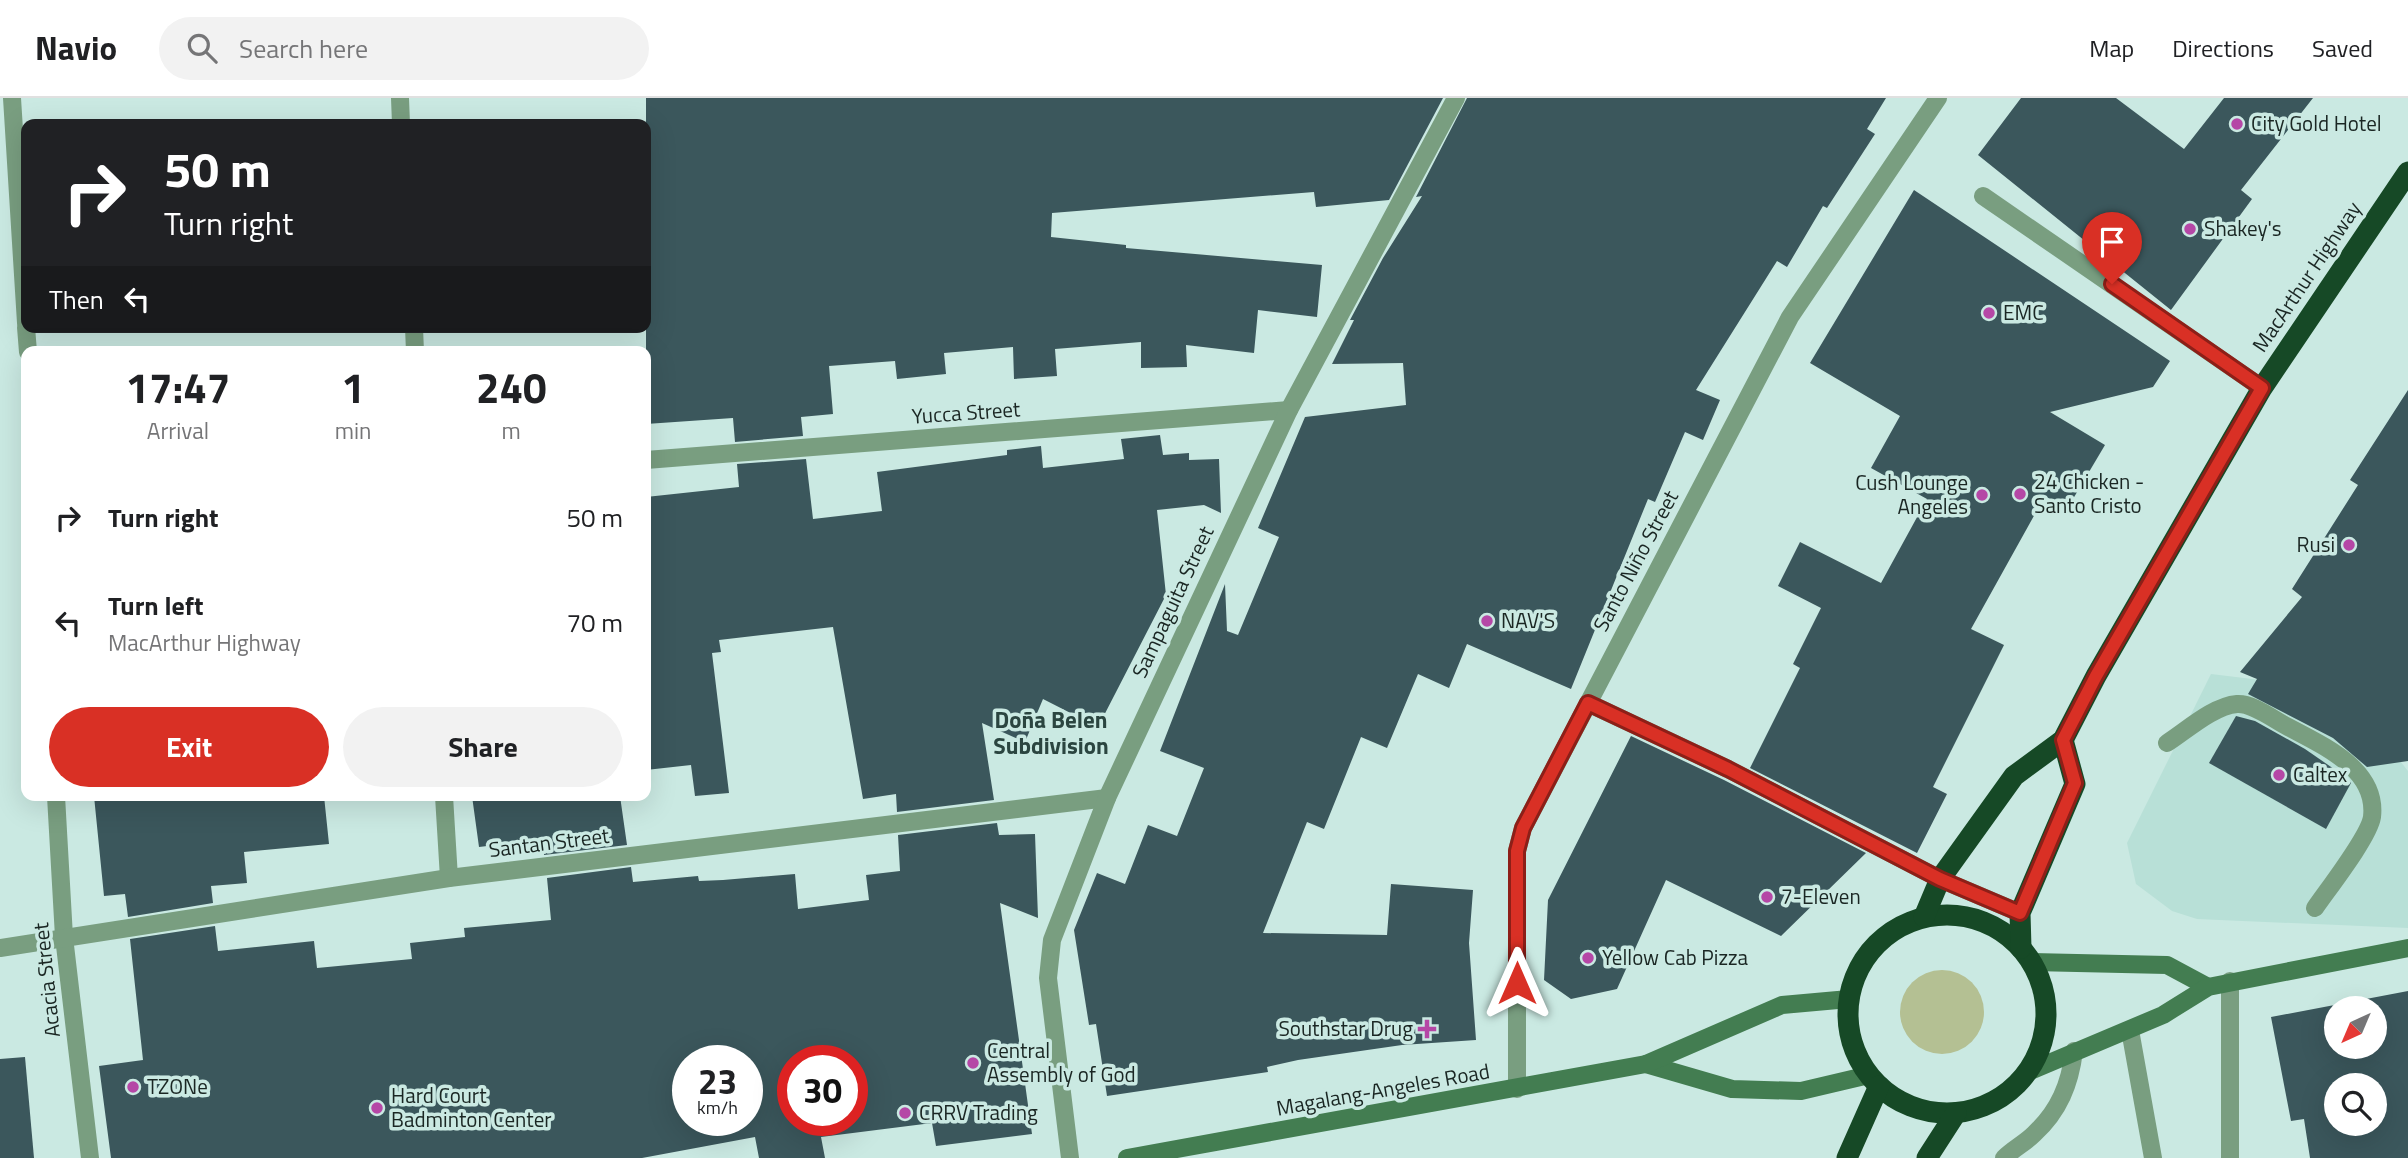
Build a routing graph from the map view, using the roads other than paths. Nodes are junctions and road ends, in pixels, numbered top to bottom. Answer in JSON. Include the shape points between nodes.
{"nodes":[{"id":1,"x":12,"y":98,"type":"edge"},
{"id":2,"x":400,"y":98,"type":"edge"},
{"id":3,"x":1456,"y":98,"type":"edge"},
{"id":4,"x":1938,"y":98,"type":"edge"},
{"id":5,"x":401,"y":119,"type":"edge"},
{"id":6,"x":2408,"y":172,"type":"edge"},
{"id":7,"x":1983,"y":196,"type":"dead end"},
{"id":8,"x":21,"y":244,"type":"edge"},
{"id":9,"x":2262,"y":388,"type":"junction"},
{"id":10,"x":1289,"y":411,"type":"junction"},
{"id":11,"x":651,"y":460,"type":"edge"},
{"id":12,"x":1588,"y":703,"type":"junction"},
{"id":13,"x":2063,"y":740,"type":"junction"},
{"id":14,"x":2167,"y":743,"type":"dead end"},
{"id":15,"x":1107,"y":797,"type":"junction"},
{"id":16,"x":56,"y":801,"type":"edge"},
{"id":17,"x":444,"y":801,"type":"edge"},
{"id":18,"x":449,"y":878,"type":"junction"},
{"id":19,"x":1940,"y":879,"type":"junction"},
{"id":20,"x":2315,"y":908,"type":"dead end"},
{"id":21,"x":2020,"y":913,"type":"junction"},
{"id":22,"x":1924,"y":917,"type":"junction"},
{"id":23,"x":64,"y":937,"type":"junction"},
{"id":24,"x":0,"y":948,"type":"edge"},
{"id":25,"x":2408,"y":948,"type":"edge"},
{"id":26,"x":2026,"y":955,"type":"junction"},
{"id":27,"x":2230,"y":981,"type":"junction"},
{"id":28,"x":2208,"y":987,"type":"junction"},
{"id":29,"x":1849,"y":999,"type":"junction"},
{"id":30,"x":2130,"y":1030,"type":"junction"},
{"id":31,"x":2074,"y":1051,"type":"junction"},
{"id":32,"x":1646,"y":1064,"type":"junction"},
{"id":33,"x":2028,"y":1072,"type":"junction"},
{"id":34,"x":1874,"y":1081,"type":"junction"},
{"id":35,"x":1517,"y":1089,"type":"junction"},
{"id":36,"x":1955,"y":1112,"type":"junction"},
{"id":37,"x":90,"y":1158,"type":"edge"},
{"id":38,"x":1070,"y":1158,"type":"edge"},
{"id":39,"x":1127,"y":1158,"type":"edge"},
{"id":40,"x":1847,"y":1158,"type":"edge"},
{"id":41,"x":1927,"y":1158,"type":"edge"},
{"id":42,"x":2004,"y":1158,"type":"edge"},
{"id":43,"x":2153,"y":1158,"type":"edge"},
{"id":44,"x":2230,"y":1158,"type":"edge"}],
"edges":[{"from":1,"to":8,"type":"street"},
{"from":2,"to":5,"type":"street"},
{"from":3,"to":10,"type":"street","name":"Sampaguita Street"},
{"from":4,"to":12,"type":"street","name":"Santo Niño Street","via":[[1790,317]]},
{"from":6,"to":9,"type":"highway","name":"MacArthur Highway"},
{"from":7,"to":9,"type":"street"},
{"from":9,"to":13,"type":"highway","name":"MacArthur Highway"},
{"from":10,"to":11,"type":"street","name":"Yucca Street"},
{"from":10,"to":15,"type":"street","name":"Sampaguita Street"},
{"from":12,"to":19,"type":"street","via":[[1728,769]]},
{"from":12,"to":35,"type":"street","name":"Santo Niño Street","via":[[1523,828],[1517,851]]},
{"from":13,"to":19,"type":"highway","name":"MacArthur Highway","via":[[2014,776]]},
{"from":13,"to":21,"type":"highway","via":[[2075,783]]},
{"from":14,"to":20,"type":"street","via":[[2238,703],[2328,747],[2356,770],[2371,800],[2372,819]]},
{"from":15,"to":18,"type":"street","name":"Santan Street"},
{"from":15,"to":38,"type":"street","name":"Sampaguita Street","via":[[1052,940],[1048,978]]},
{"from":16,"to":23,"type":"street","name":"Acacia Street"},
{"from":17,"to":18,"type":"street"},
{"from":18,"to":23,"type":"street","name":"Santan Street"},
{"from":19,"to":21,"type":"street"},
{"from":19,"to":22,"type":"highway","name":"MacArthur Highway"},
{"from":21,"to":26,"type":"highway"},
{"from":22,"to":26,"type":"highway","via":[[1972,918],[2005,934]]},
{"from":22,"to":29,"type":"highway","via":[[1898,928],[1873,947],[1857,971]]},
{"from":23,"to":24,"type":"street","name":"Santan Street"},
{"from":23,"to":37,"type":"street","name":"Acacia Street"},
{"from":25,"to":27,"type":"main road"},
{"from":26,"to":28,"type":"main road","via":[[2167,965]]},
{"from":26,"to":33,"type":"highway","via":[[2042,986],[2046,1011],[2043,1038]]},
{"from":27,"to":28,"type":"main road"},
{"from":27,"to":44,"type":"street"},
{"from":28,"to":30,"type":"main road"},
{"from":29,"to":32,"type":"main road","name":"Magalang-Angeles Road","via":[[1782,1004]]},
{"from":29,"to":34,"type":"highway","via":[[1852,1039]]},
{"from":30,"to":31,"type":"main road"},
{"from":30,"to":43,"type":"street"},
{"from":31,"to":33,"type":"main road"},
{"from":31,"to":42,"type":"street","via":[[2070,1080],[2056,1108],[2035,1134]]},
{"from":32,"to":34,"type":"main road","name":"Magalang-Angeles Road","via":[[1732,1089],[1801,1091]]},
{"from":32,"to":35,"type":"main road","name":"Magalang-Angeles Road"},
{"from":33,"to":36,"type":"highway","via":[[2003,1096],[1979,1108]]},
{"from":34,"to":36,"type":"highway","via":[[1913,1107]]},
{"from":34,"to":40,"type":"highway"},
{"from":35,"to":39,"type":"main road","name":"Magalang-Angeles Road"},
{"from":36,"to":41,"type":"highway"}]}
